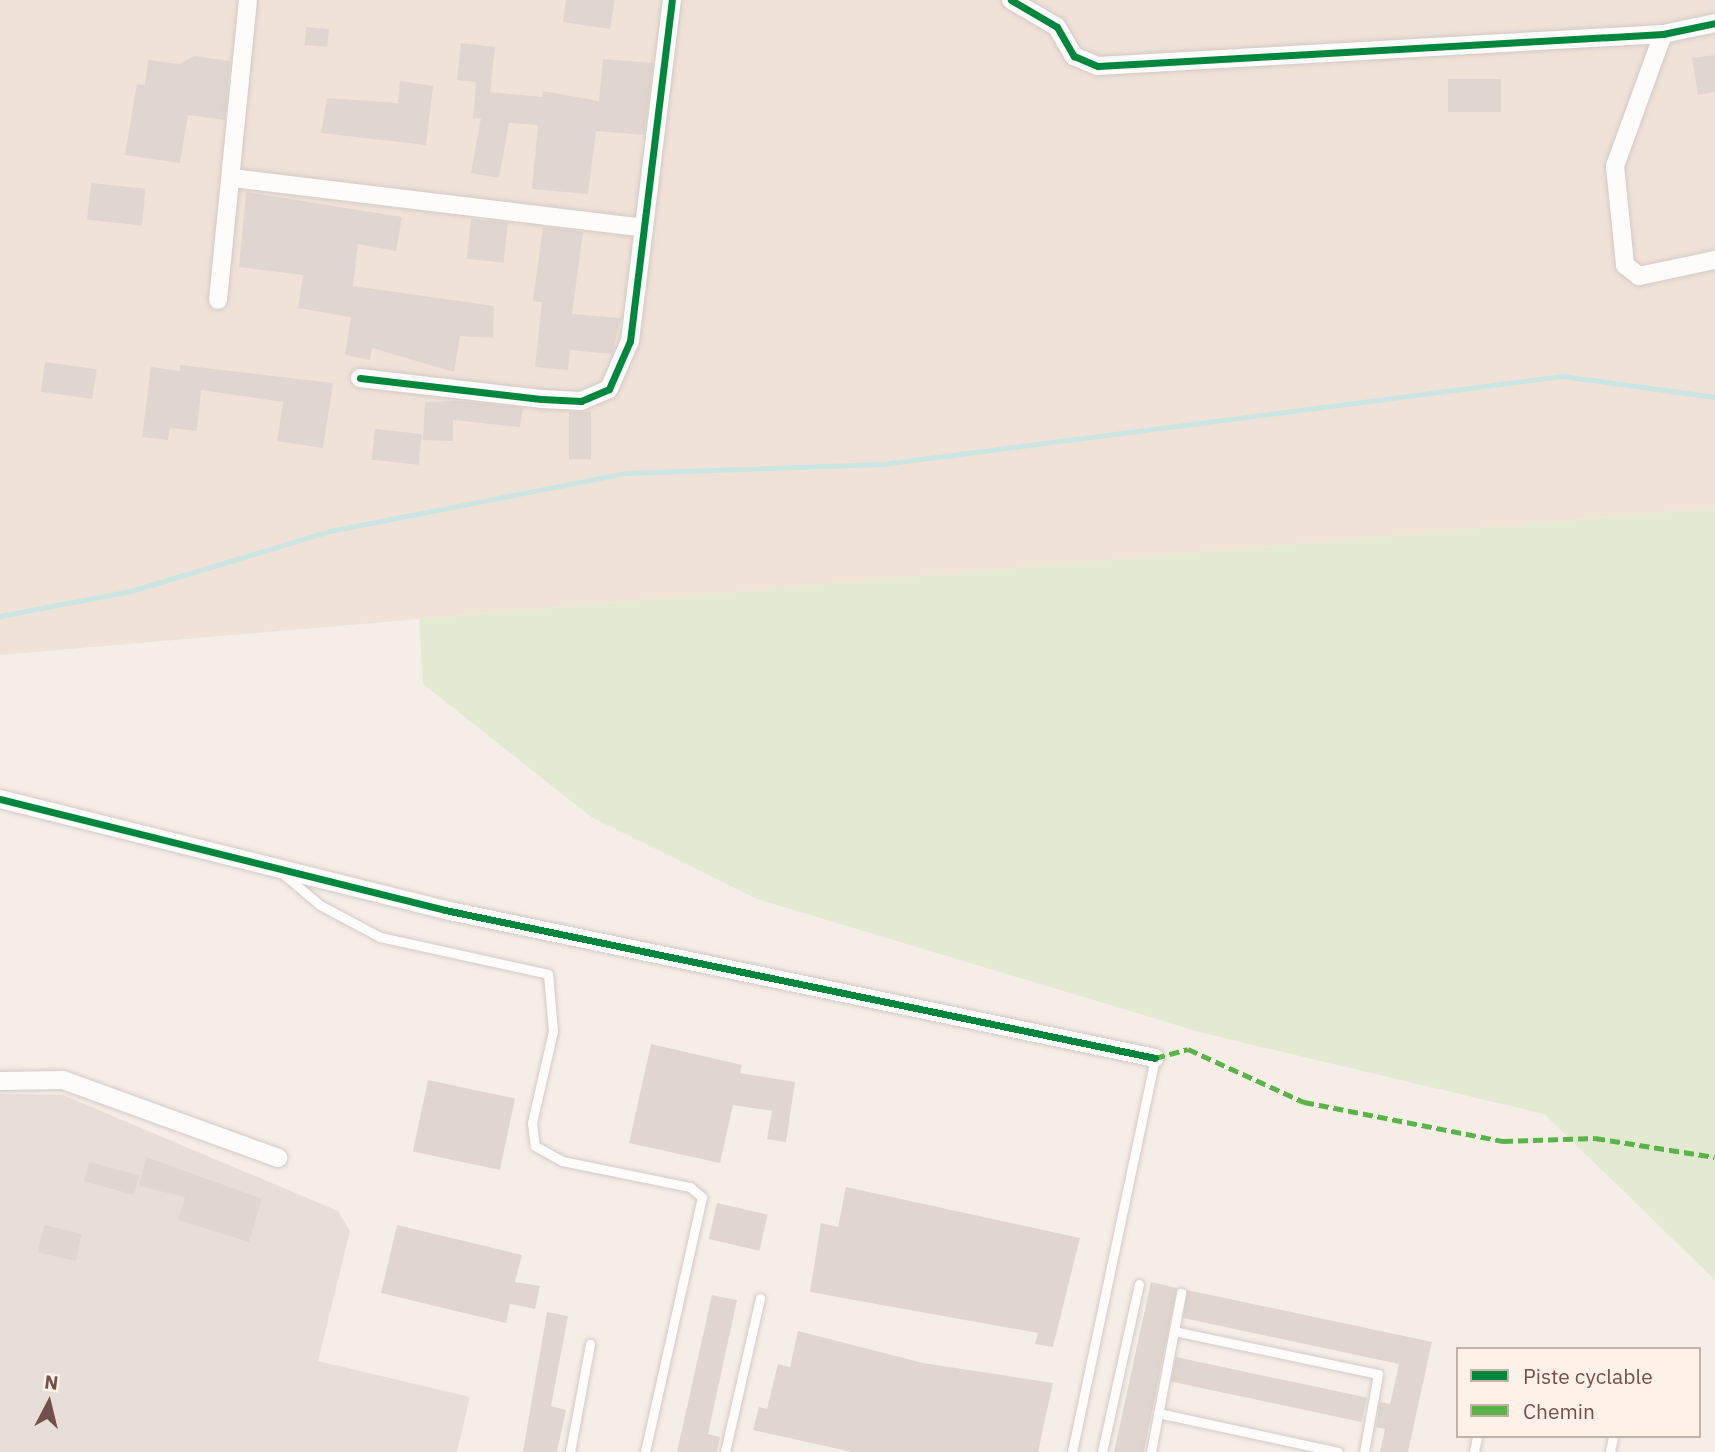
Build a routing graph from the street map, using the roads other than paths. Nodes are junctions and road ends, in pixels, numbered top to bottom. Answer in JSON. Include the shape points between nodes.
{"nodes":[{"id":1,"x":248,"y":0,"type":"edge"},
{"id":2,"x":672,"y":0,"type":"edge"},
{"id":3,"x":1011,"y":0,"type":"edge"},
{"id":4,"x":1715,"y":23,"type":"edge"},
{"id":5,"x":1663,"y":34,"type":"junction"},
{"id":6,"x":232,"y":178,"type":"junction"},
{"id":7,"x":644,"y":228,"type":"junction"},
{"id":8,"x":1715,"y":260,"type":"edge"},
{"id":9,"x":218,"y":300,"type":"dead end"},
{"id":10,"x":360,"y":378,"type":"dead end"},
{"id":11,"x":0,"y":799,"type":"edge"},
{"id":12,"x":281,"y":872,"type":"junction"},
{"id":13,"x":1155,"y":1058,"type":"joint"},
{"id":14,"x":0,"y":1081,"type":"edge"},
{"id":15,"x":278,"y":1158,"type":"dead end"},
{"id":16,"x":1139,"y":1284,"type":"dead end"},
{"id":17,"x":1181,"y":1293,"type":"dead end"},
{"id":18,"x":760,"y":1298,"type":"dead end"},
{"id":19,"x":1174,"y":1331,"type":"junction"},
{"id":20,"x":590,"y":1344,"type":"dead end"},
{"id":21,"x":1158,"y":1413,"type":"junction"},
{"id":22,"x":570,"y":1452,"type":"edge"},
{"id":23,"x":645,"y":1452,"type":"edge"},
{"id":24,"x":725,"y":1452,"type":"edge"},
{"id":25,"x":1072,"y":1452,"type":"edge"},
{"id":26,"x":1102,"y":1452,"type":"edge"},
{"id":27,"x":1151,"y":1452,"type":"edge"},
{"id":28,"x":1338,"y":1452,"type":"edge"},
{"id":29,"x":1364,"y":1452,"type":"edge"}],
"edges":[{"from":1,"to":6,"type":"street"},
{"from":2,"to":7,"type":"street"},
{"from":3,"to":5,"type":"street","via":[[1057,27],[1074,56],[1098,66]]},
{"from":4,"to":5,"type":"street"},
{"from":5,"to":8,"type":"street","via":[[1615,166],[1625,264],[1639,276]]},
{"from":6,"to":7,"type":"street"},
{"from":6,"to":9,"type":"street"},
{"from":7,"to":10,"type":"street","via":[[630,341],[609,389],[581,401],[541,400]]},
{"from":11,"to":12,"type":"street"},
{"from":12,"to":13,"type":"street"},
{"from":12,"to":23,"type":"lane","via":[[320,905],[380,937],[548,974],[553,1031],[532,1123],[535,1146],[562,1161],[690,1187],[702,1196]]},
{"from":13,"to":25,"type":"lane"},
{"from":14,"to":15,"type":"street","via":[[63,1080]]},
{"from":16,"to":26,"type":"lane"},
{"from":17,"to":19,"type":"lane"},
{"from":18,"to":24,"type":"lane"},
{"from":19,"to":21,"type":"lane"},
{"from":19,"to":29,"type":"lane","via":[[1378,1374]]},
{"from":20,"to":22,"type":"lane"},
{"from":21,"to":27,"type":"lane"},
{"from":21,"to":28,"type":"lane"}]}
